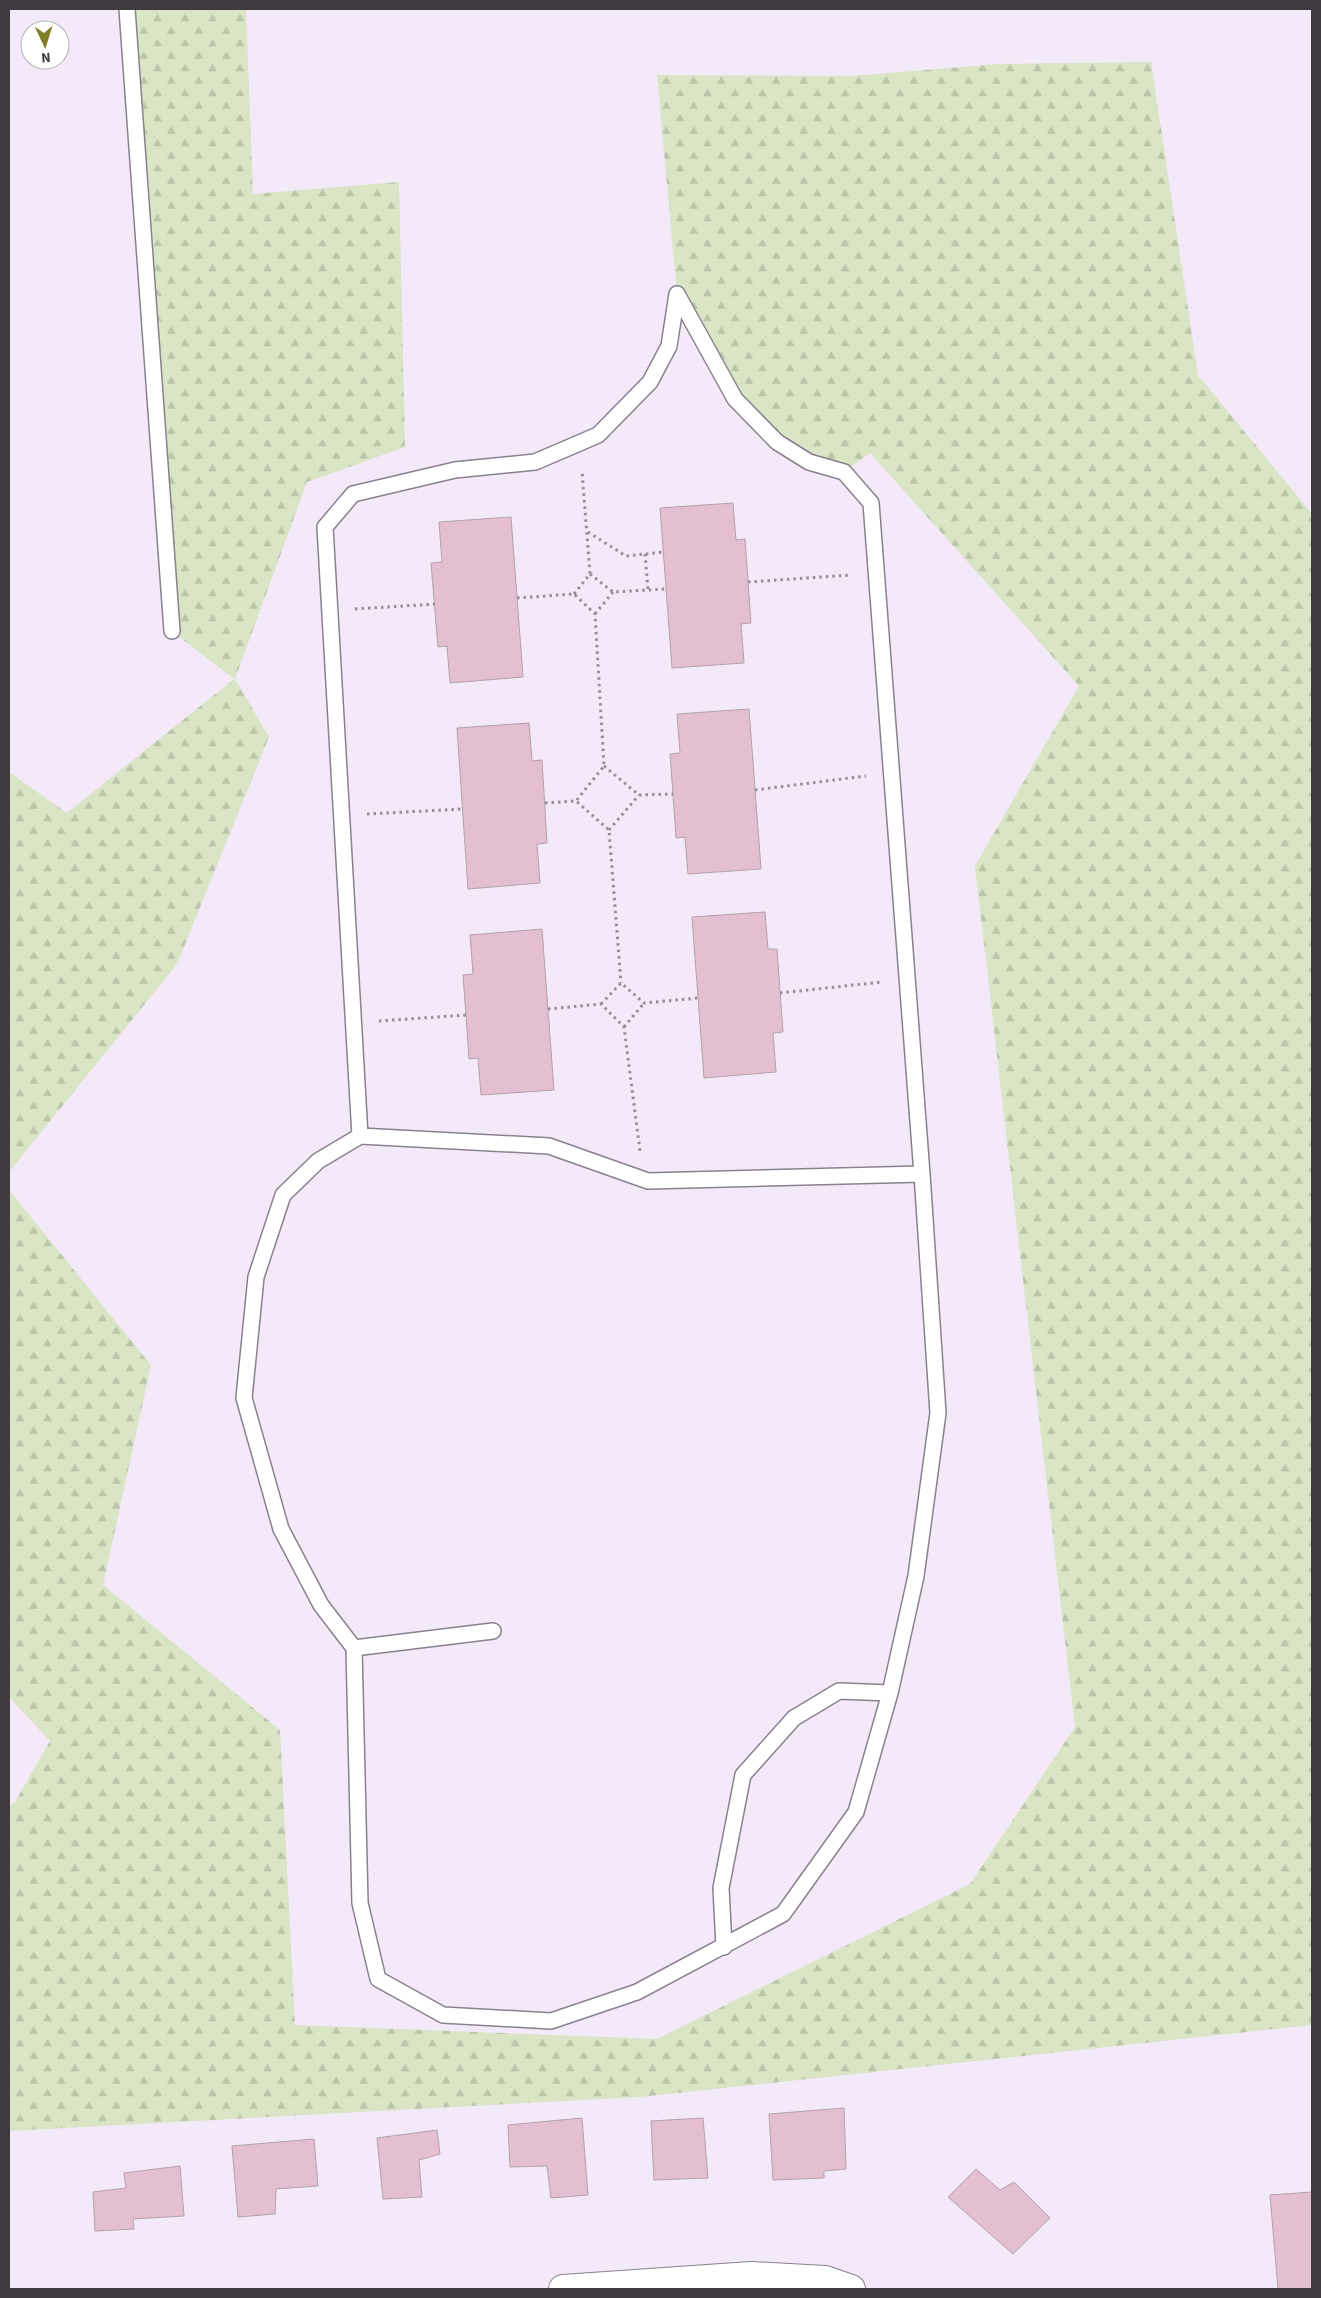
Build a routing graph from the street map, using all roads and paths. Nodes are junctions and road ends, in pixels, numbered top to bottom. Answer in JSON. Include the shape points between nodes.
{"nodes":[{"id":1,"x":127,"y":9,"type":"edge"},
{"id":2,"x":579,"y":443,"type":"junction"},
{"id":3,"x":588,"y":531,"type":"junction"},
{"id":4,"x":664,"y":552,"type":"dead end"},
{"id":5,"x":645,"y":554,"type":"junction"},
{"id":6,"x":876,"y":573,"type":"junction"},
{"id":7,"x":590,"y":574,"type":"junction"},
{"id":8,"x":748,"y":582,"type":"dead end"},
{"id":9,"x":666,"y":589,"type":"dead end"},
{"id":10,"x":648,"y":590,"type":"junction"},
{"id":11,"x":613,"y":592,"type":"junction"},
{"id":12,"x":574,"y":594,"type":"junction"},
{"id":13,"x":517,"y":598,"type":"dead end"},
{"id":14,"x":435,"y":604,"type":"dead end"},
{"id":15,"x":330,"y":610,"type":"junction"},
{"id":16,"x":595,"y":614,"type":"junction"},
{"id":17,"x":172,"y":631,"type":"dead end"},
{"id":18,"x":604,"y":766,"type":"junction"},
{"id":19,"x":892,"y":773,"type":"junction"},
{"id":20,"x":755,"y":790,"type":"dead end"},
{"id":21,"x":672,"y":794,"type":"dead end"},
{"id":22,"x":639,"y":795,"type":"junction"},
{"id":23,"x":576,"y":801,"type":"junction"},
{"id":24,"x":545,"y":803,"type":"dead end"},
{"id":25,"x":462,"y":809,"type":"dead end"},
{"id":26,"x":342,"y":816,"type":"junction"},
{"id":27,"x":609,"y":830,"type":"junction"},
{"id":28,"x":907,"y":980,"type":"junction"},
{"id":29,"x":621,"y":983,"type":"junction"},
{"id":30,"x":780,"y":992,"type":"dead end"},
{"id":31,"x":698,"y":998,"type":"dead end"},
{"id":32,"x":644,"y":1003,"type":"junction"},
{"id":33,"x":601,"y":1004,"type":"junction"},
{"id":34,"x":548,"y":1009,"type":"dead end"},
{"id":35,"x":466,"y":1015,"type":"dead end"},
{"id":36,"x":353,"y":1022,"type":"junction"},
{"id":37,"x":624,"y":1027,"type":"junction"},
{"id":38,"x":360,"y":1136,"type":"junction"},
{"id":39,"x":922,"y":1174,"type":"junction"},
{"id":40,"x":643,"y":1179,"type":"junction"},
{"id":41,"x":493,"y":1631,"type":"dead end"},
{"id":42,"x":354,"y":1648,"type":"junction"},
{"id":43,"x":890,"y":1693,"type":"junction"},
{"id":44,"x":724,"y":1947,"type":"junction"},
{"id":45,"x":563,"y":2289,"type":"edge"},
{"id":46,"x":851,"y":2289,"type":"edge"}],
"edges":[{"from":1,"to":17,"type":"lane"},
{"from":2,"to":3,"type":"path"},
{"from":2,"to":6,"type":"lane","via":[[598,435],[650,382],[669,346],[677,294],[735,399],[777,442],[809,462],[844,472],[871,502]]},
{"from":2,"to":15,"type":"lane","via":[[535,462],[455,470],[353,494],[325,527]]},
{"from":3,"to":5,"type":"path","via":[[626,556]]},
{"from":3,"to":7,"type":"path"},
{"from":4,"to":5,"type":"path"},
{"from":5,"to":10,"type":"path"},
{"from":6,"to":8,"type":"path"},
{"from":6,"to":19,"type":"lane"},
{"from":7,"to":11,"type":"path"},
{"from":7,"to":12,"type":"path"},
{"from":9,"to":10,"type":"path"},
{"from":10,"to":11,"type":"path"},
{"from":11,"to":16,"type":"path"},
{"from":12,"to":13,"type":"path"},
{"from":12,"to":16,"type":"path"},
{"from":14,"to":15,"type":"path"},
{"from":15,"to":26,"type":"lane"},
{"from":16,"to":18,"type":"path"},
{"from":18,"to":22,"type":"path"},
{"from":18,"to":23,"type":"path"},
{"from":19,"to":20,"type":"path"},
{"from":19,"to":28,"type":"lane"},
{"from":21,"to":22,"type":"path"},
{"from":22,"to":27,"type":"path"},
{"from":23,"to":24,"type":"path"},
{"from":23,"to":27,"type":"path"},
{"from":25,"to":26,"type":"path"},
{"from":26,"to":36,"type":"lane"},
{"from":27,"to":29,"type":"path"},
{"from":28,"to":30,"type":"path"},
{"from":28,"to":39,"type":"lane"},
{"from":29,"to":32,"type":"path"},
{"from":29,"to":33,"type":"path"},
{"from":31,"to":32,"type":"path"},
{"from":32,"to":37,"type":"path"},
{"from":33,"to":34,"type":"path"},
{"from":33,"to":37,"type":"path"},
{"from":35,"to":36,"type":"path"},
{"from":36,"to":38,"type":"lane"},
{"from":37,"to":40,"type":"path"},
{"from":38,"to":40,"type":"lane","via":[[549,1146]]},
{"from":38,"to":42,"type":"lane","via":[[318,1161],[284,1195],[256,1277],[244,1398],[281,1529],[322,1605]]},
{"from":39,"to":40,"type":"lane"},
{"from":39,"to":43,"type":"lane","via":[[938,1414],[916,1576]]},
{"from":41,"to":42,"type":"lane"},
{"from":42,"to":44,"type":"lane","via":[[360,1903],[378,1979],[443,2015],[551,2021],[637,1992]]},
{"from":43,"to":44,"type":"lane","via":[[856,1812],[783,1914]]},
{"from":43,"to":44,"type":"lane","via":[[839,1691],[794,1718],[743,1775],[720,1888]]},
{"from":45,"to":46,"type":"street","via":[[751,2276],[825,2280]]}]}
